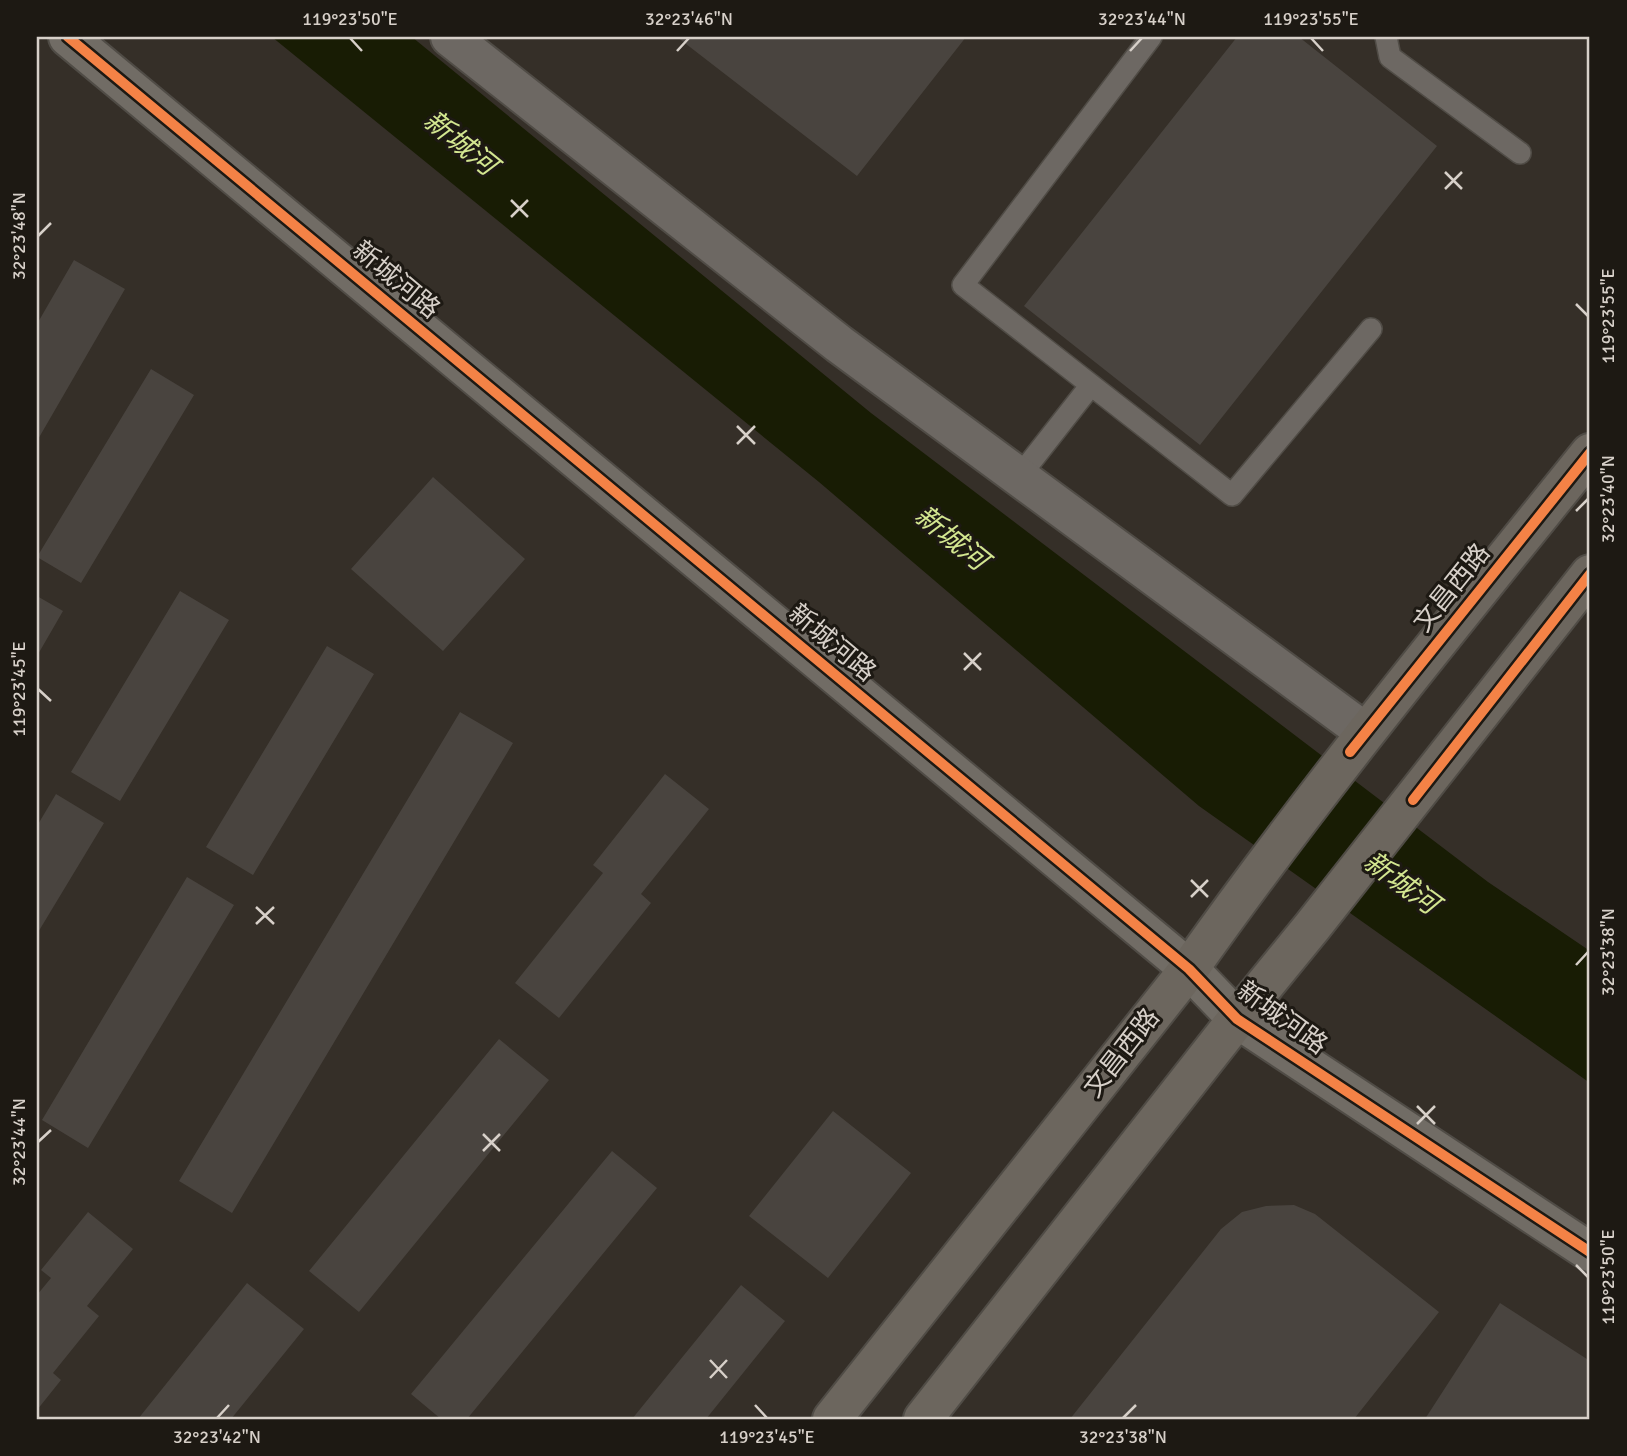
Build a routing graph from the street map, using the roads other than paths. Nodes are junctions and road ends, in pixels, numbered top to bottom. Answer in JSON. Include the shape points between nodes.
{"nodes":[{"id":1,"x":68,"y":37,"type":"edge"},
{"id":2,"x":450,"y":37,"type":"edge"},
{"id":3,"x":1151,"y":37,"type":"edge"},
{"id":4,"x":1386,"y":37,"type":"edge"},
{"id":5,"x":1520,"y":153,"type":"dead end"},
{"id":6,"x":1371,"y":329,"type":"dead end"},
{"id":7,"x":1091,"y":385,"type":"junction"},
{"id":8,"x":1590,"y":453,"type":"edge"},
{"id":9,"x":1018,"y":478,"type":"junction"},
{"id":10,"x":1590,"y":574,"type":"edge"},
{"id":11,"x":1358,"y":742,"type":"junction"},
{"id":12,"x":1189,"y":969,"type":"junction"},
{"id":13,"x":1237,"y":1018,"type":"junction"},
{"id":14,"x":1590,"y":1252,"type":"edge"},
{"id":15,"x":832,"y":1419,"type":"edge"},
{"id":16,"x":923,"y":1419,"type":"edge"}],
"edges":[{"from":1,"to":12,"type":"street","name":"新城河路"},
{"from":2,"to":9,"type":"street","via":[[839,344]]},
{"from":3,"to":7,"type":"lane","via":[[963,285]]},
{"from":4,"to":5,"type":"lane","via":[[1390,57]]},
{"from":6,"to":7,"type":"lane","via":[[1232,495]]},
{"from":7,"to":9,"type":"lane"},
{"from":8,"to":11,"type":"main road","name":"文昌西路"},
{"from":9,"to":11,"type":"street"},
{"from":10,"to":13,"type":"main road"},
{"from":11,"to":12,"type":"main road","name":"文昌西路"},
{"from":12,"to":13,"type":"street","name":"新城河路"},
{"from":12,"to":15,"type":"main road","name":"文昌西路"},
{"from":13,"to":14,"type":"street","name":"新城河路"},
{"from":13,"to":16,"type":"main road"}]}
